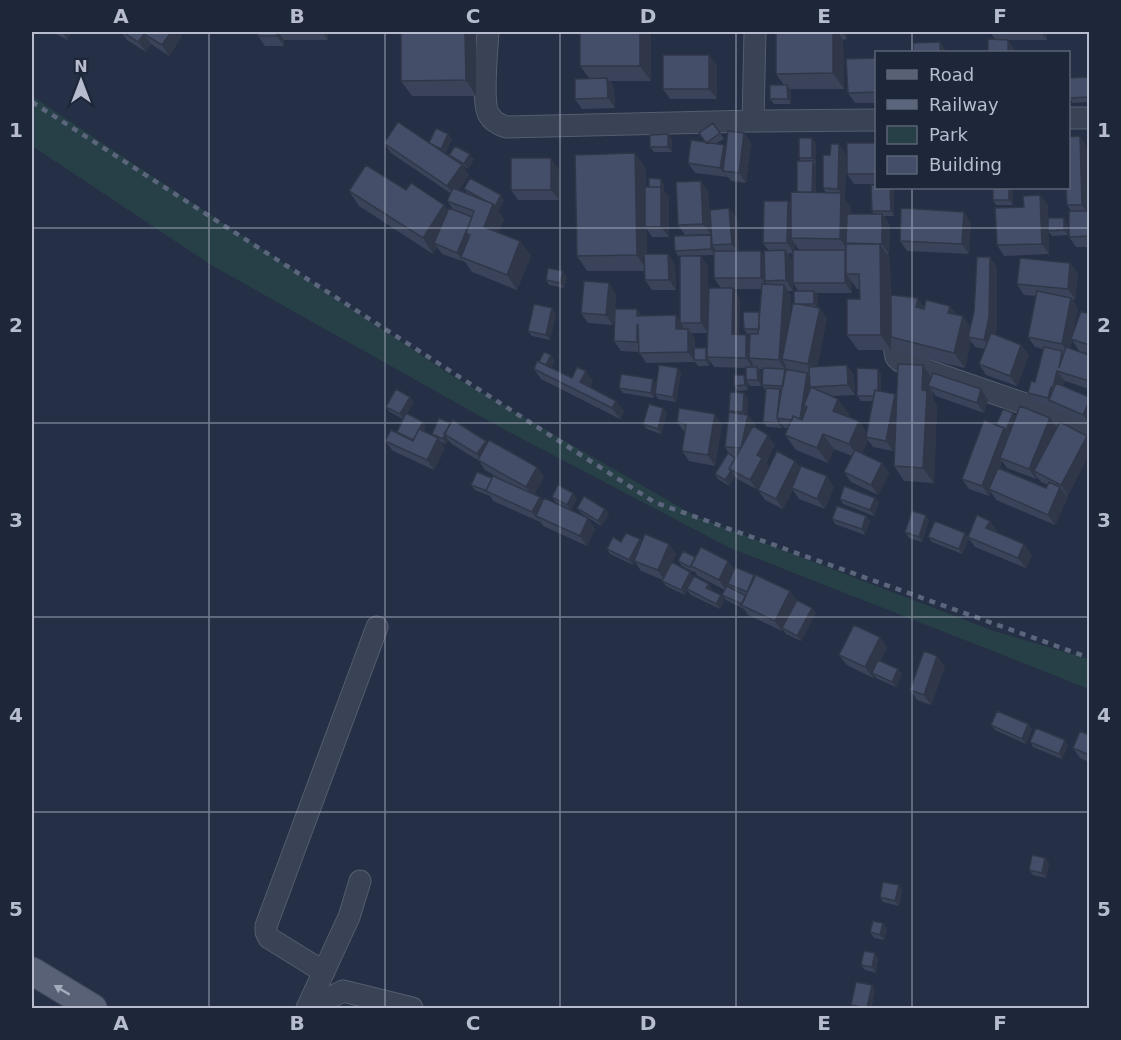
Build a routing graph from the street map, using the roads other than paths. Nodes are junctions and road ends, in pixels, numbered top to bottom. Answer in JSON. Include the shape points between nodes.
{"nodes":[{"id":1,"x":488,"y":32,"type":"edge"},
{"id":2,"x":755,"y":32,"type":"edge"},
{"id":3,"x":1070,"y":118,"type":"edge"},
{"id":4,"x":1089,"y":118,"type":"edge"},
{"id":5,"x":875,"y":120,"type":"edge"},
{"id":6,"x":753,"y":121,"type":"junction"},
{"id":7,"x":894,"y":346,"type":"edge"},
{"id":8,"x":1089,"y":434,"type":"edge"},
{"id":9,"x":377,"y":627,"type":"dead end"},
{"id":10,"x":360,"y":881,"type":"dead end"},
{"id":11,"x":32,"y":971,"type":"edge"},
{"id":12,"x":324,"y":972,"type":"junction"},
{"id":13,"x":93,"y":1008,"type":"edge"},
{"id":14,"x":308,"y":1008,"type":"edge"},
{"id":15,"x":412,"y":1008,"type":"edge"}],
"edges":[{"from":1,"to":6,"type":"street","via":[[488,112],[495,122],[506,127]]},
{"from":2,"to":6,"type":"street"},
{"from":3,"to":4,"type":"street"},
{"from":5,"to":6,"type":"street"},
{"from":7,"to":8,"type":"street","via":[[900,361],[1028,405]]},
{"from":9,"to":12,"type":"street","via":[[266,926],[269,938]]},
{"from":10,"to":12,"type":"street"},
{"from":13,"to":11,"type":"main road","one_way":true},
{"from":12,"to":14,"type":"street"},
{"from":14,"to":15,"type":"street","via":[[343,991]]}]}
